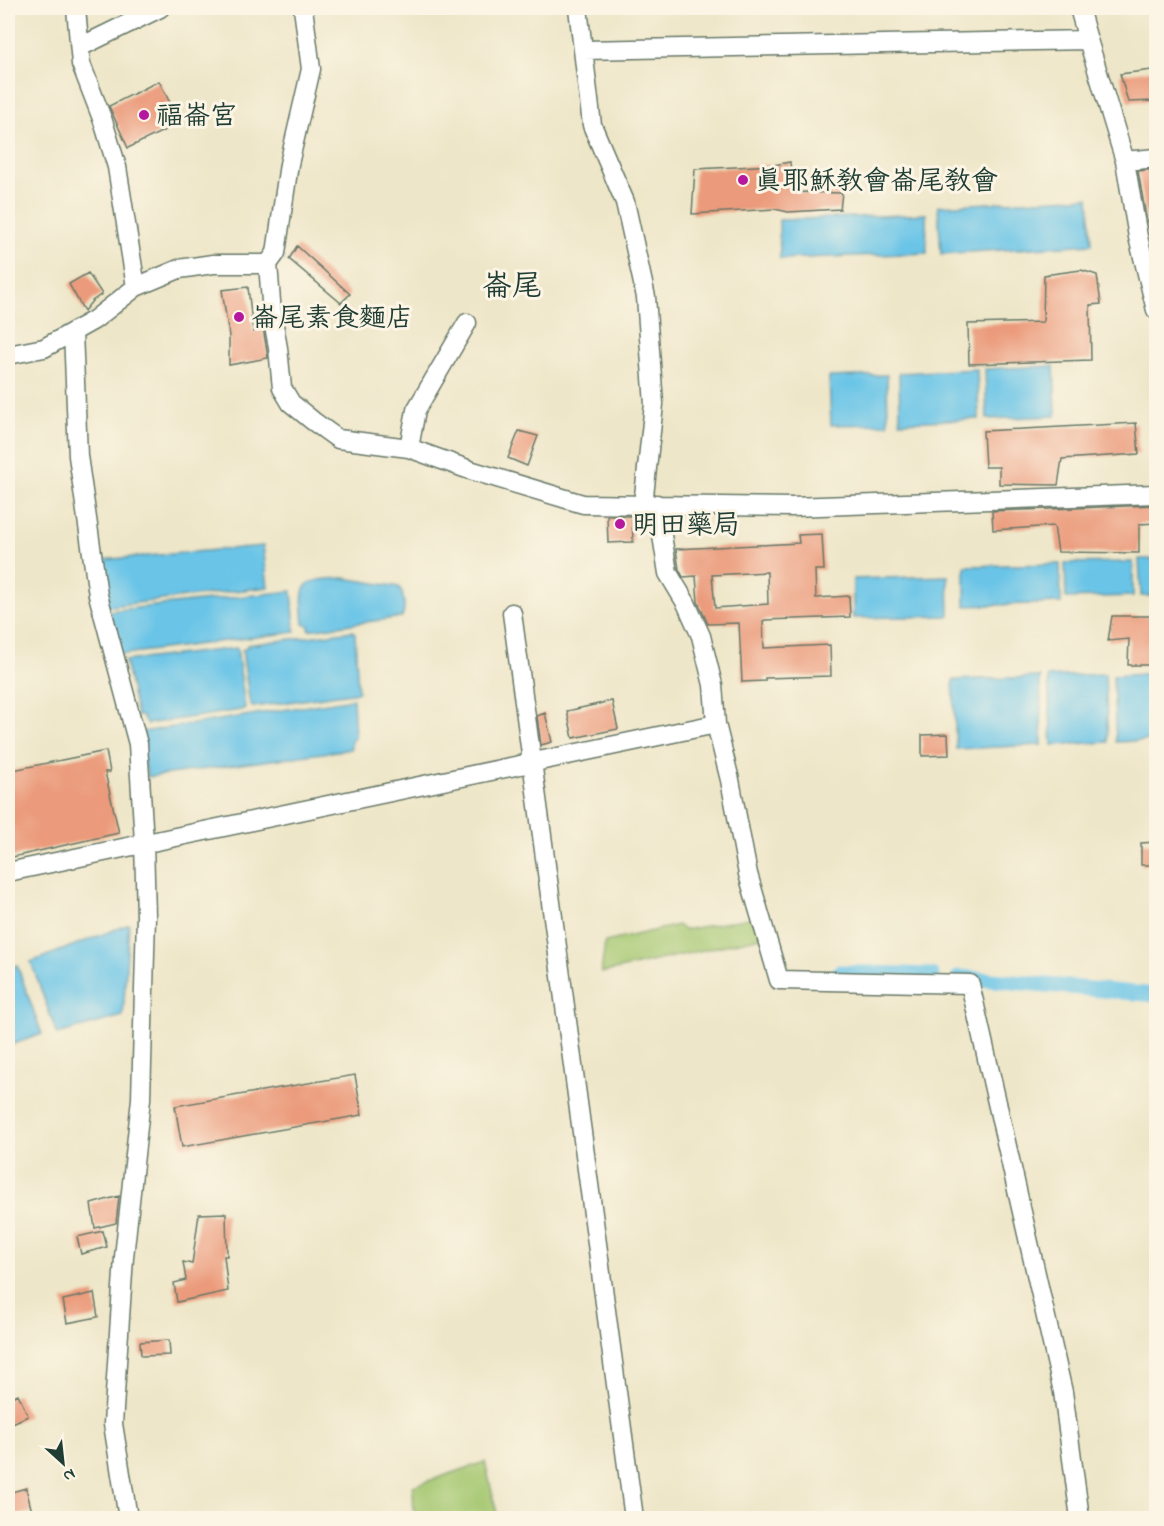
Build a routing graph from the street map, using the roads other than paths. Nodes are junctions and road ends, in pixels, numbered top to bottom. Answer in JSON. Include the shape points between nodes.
{"nodes":[{"id":1,"x":76,"y":8,"type":"edge"},
{"id":2,"x":160,"y":8,"type":"edge"},
{"id":3,"x":303,"y":8,"type":"edge"},
{"id":4,"x":578,"y":8,"type":"edge"},
{"id":5,"x":1079,"y":8,"type":"edge"},
{"id":6,"x":1088,"y":40,"type":"junction"},
{"id":7,"x":80,"y":47,"type":"junction"},
{"id":8,"x":583,"y":50,"type":"junction"},
{"id":9,"x":1156,"y":158,"type":"edge"},
{"id":10,"x":1125,"y":161,"type":"junction"},
{"id":11,"x":268,"y":264,"type":"junction"},
{"id":12,"x":1152,"y":272,"type":"edge"},
{"id":13,"x":136,"y":287,"type":"junction"},
{"id":14,"x":1156,"y":310,"type":"edge"},
{"id":15,"x":468,"y":323,"type":"dead end"},
{"id":16,"x":73,"y":332,"type":"junction"},
{"id":17,"x":8,"y":356,"type":"edge"},
{"id":18,"x":409,"y":448,"type":"junction"},
{"id":19,"x":1156,"y":494,"type":"edge"},
{"id":20,"x":650,"y":504,"type":"junction"},
{"id":21,"x":512,"y":613,"type":"dead end"},
{"id":22,"x":716,"y":724,"type":"junction"},
{"id":23,"x":532,"y":762,"type":"junction"},
{"id":24,"x":144,"y":842,"type":"junction"},
{"id":25,"x":8,"y":872,"type":"edge"},
{"id":26,"x":128,"y":1518,"type":"edge"},
{"id":27,"x":634,"y":1518,"type":"edge"},
{"id":28,"x":1080,"y":1518,"type":"edge"}],
"edges":[{"from":1,"to":7,"type":"street"},
{"from":2,"to":7,"type":"street"},
{"from":3,"to":11,"type":"street","via":[[311,69],[289,164],[276,253]]},
{"from":4,"to":8,"type":"street"},
{"from":5,"to":6,"type":"street"},
{"from":6,"to":8,"type":"street"},
{"from":6,"to":10,"type":"street"},
{"from":7,"to":13,"type":"street","via":[[81,64],[117,167]]},
{"from":8,"to":20,"type":"street","via":[[592,125],[625,202],[646,297],[654,404]]},
{"from":9,"to":10,"type":"street"},
{"from":10,"to":12,"type":"street","via":[[1138,237]]},
{"from":11,"to":13,"type":"street","via":[[213,264],[179,269]]},
{"from":11,"to":18,"type":"street","via":[[282,388],[291,403],[338,439]]},
{"from":12,"to":14,"type":"street"},
{"from":13,"to":16,"type":"street"},
{"from":15,"to":18,"type":"street","via":[[416,410]]},
{"from":16,"to":17,"type":"street","via":[[44,348]]},
{"from":16,"to":24,"type":"street","via":[[78,456],[98,595],[138,744]]},
{"from":18,"to":20,"type":"street","via":[[583,504]]},
{"from":19,"to":20,"type":"street","via":[[802,507]]},
{"from":20,"to":22,"type":"street","via":[[668,573],[701,636],[713,685]]},
{"from":21,"to":23,"type":"street"},
{"from":22,"to":23,"type":"street"},
{"from":22,"to":28,"type":"street","via":[[747,874],[779,980],[970,984],[1063,1392]]},
{"from":23,"to":24,"type":"street"},
{"from":23,"to":27,"type":"street"},
{"from":24,"to":25,"type":"street"},
{"from":24,"to":26,"type":"street","via":[[141,1099],[112,1424]]}]}
